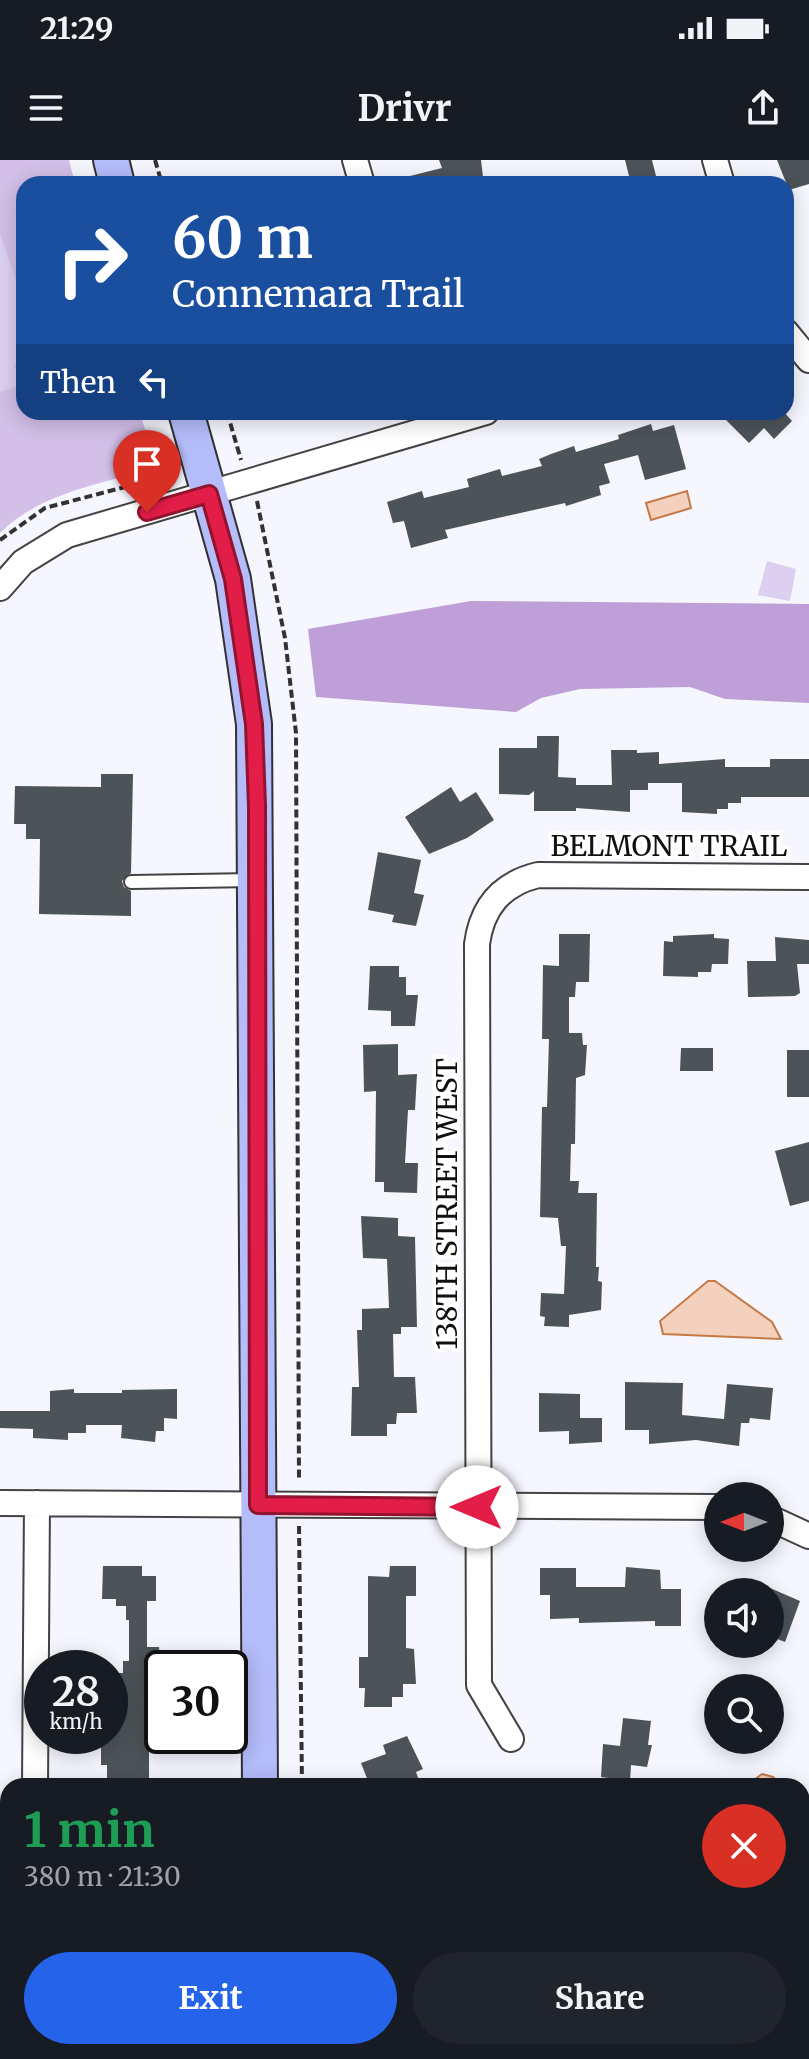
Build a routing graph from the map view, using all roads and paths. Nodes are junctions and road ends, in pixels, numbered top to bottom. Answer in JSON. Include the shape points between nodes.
{"nodes":[{"id":1,"x":794,"y":342,"type":"edge"},
{"id":2,"x":809,"y":360,"type":"edge"},
{"id":3,"x":188,"y":420,"type":"edge"},
{"id":4,"x":230,"y":420,"type":"edge"},
{"id":5,"x":430,"y":420,"type":"edge"},
{"id":6,"x":163,"y":477,"type":"dead end"},
{"id":7,"x":249,"y":481,"type":"junction"},
{"id":8,"x":209,"y":494,"type":"junction"},
{"id":9,"x":0,"y":540,"type":"edge"},
{"id":10,"x":0,"y":588,"type":"edge"},
{"id":11,"x":809,"y":877,"type":"edge"},
{"id":12,"x":257,"y":879,"type":"junction"},
{"id":13,"x":131,"y":882,"type":"dead end"},
{"id":14,"x":491,"y":904,"type":"joint"},
{"id":15,"x":0,"y":1503,"type":"edge"},
{"id":16,"x":37,"y":1503,"type":"junction"},
{"id":17,"x":258,"y":1505,"type":"junction"},
{"id":18,"x":299,"y":1506,"type":"junction"},
{"id":19,"x":477,"y":1507,"type":"junction"},
{"id":20,"x":704,"y":1507,"type":"edge"},
{"id":21,"x":784,"y":1524,"type":"edge"},
{"id":22,"x":809,"y":1536,"type":"edge"},
{"id":23,"x":511,"y":1739,"type":"dead end"},
{"id":24,"x":35,"y":1778,"type":"edge"},
{"id":25,"x":260,"y":1778,"type":"edge"},
{"id":26,"x":302,"y":1778,"type":"edge"}],
"edges":[{"from":1,"to":2,"type":"street"},
{"from":3,"to":8,"type":"street"},
{"from":4,"to":7,"type":"path"},
{"from":5,"to":7,"type":"street"},
{"from":6,"to":9,"type":"path","via":[[45,508]]},
{"from":7,"to":8,"type":"street"},
{"from":7,"to":18,"type":"path","via":[[275,579],[296,733]]},
{"from":8,"to":10,"type":"street","via":[[67,535],[23,562]]},
{"from":8,"to":12,"type":"street","via":[[233,579],[250,678]]},
{"from":11,"to":14,"type":"street","name":"BELMONT TRAIL","via":[[538,875],[512,884]]},
{"from":12,"to":13,"type":"lane"},
{"from":12,"to":17,"type":"street"},
{"from":14,"to":19,"type":"street","name":"138TH STREET WEST","via":[[477,944]]},
{"from":15,"to":16,"type":"street"},
{"from":16,"to":17,"type":"street"},
{"from":16,"to":24,"type":"street"},
{"from":17,"to":18,"type":"street"},
{"from":17,"to":25,"type":"street"},
{"from":18,"to":19,"type":"street"},
{"from":18,"to":26,"type":"path"},
{"from":19,"to":20,"type":"street"},
{"from":19,"to":23,"type":"street","name":"138TH STREET WEST","via":[[479,1685]]},
{"from":21,"to":22,"type":"street"}]}
